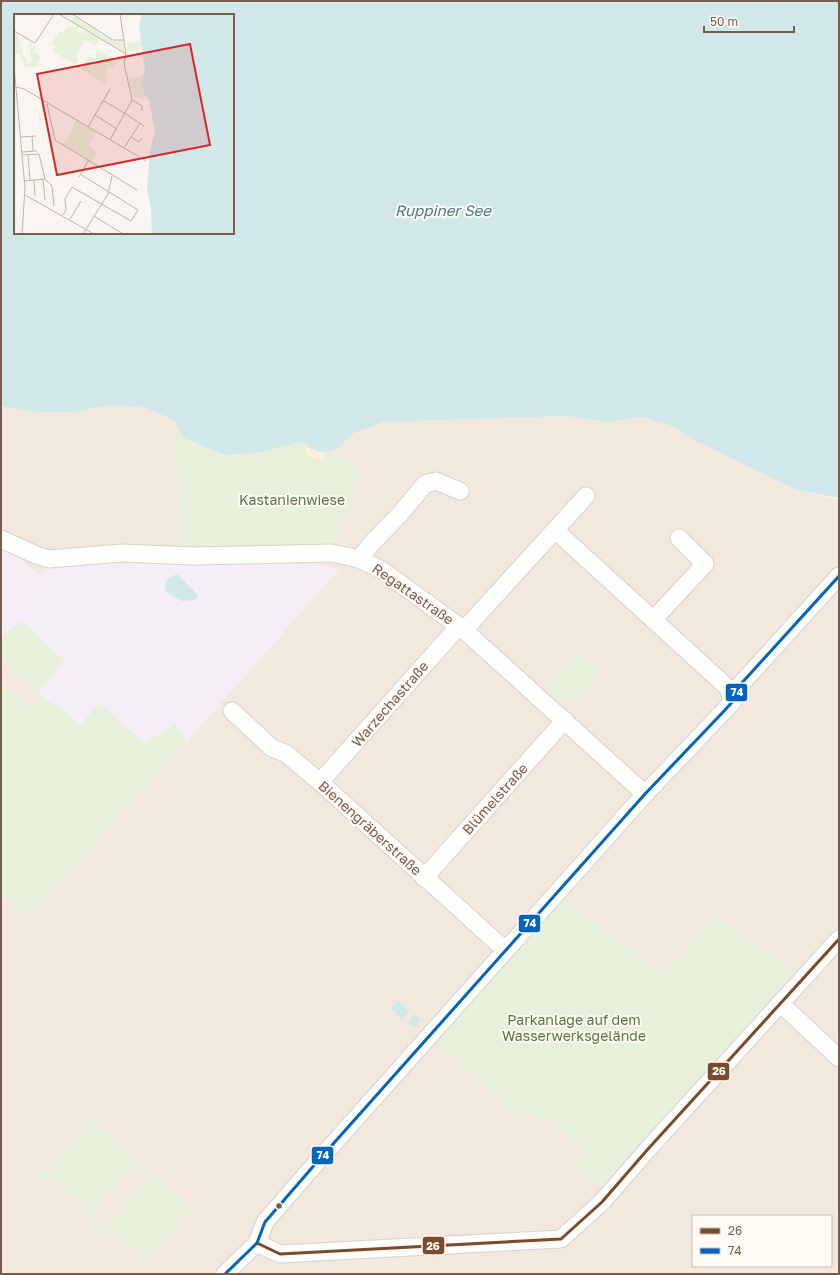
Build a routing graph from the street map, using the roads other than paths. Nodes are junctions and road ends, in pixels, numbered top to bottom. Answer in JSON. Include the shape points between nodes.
{"nodes":[{"id":1,"x":460,"y":492,"type":"dead end"},
{"id":2,"x":586,"y":496,"type":"dead end"},
{"id":3,"x":555,"y":530,"type":"junction"},
{"id":4,"x":679,"y":538,"type":"dead end"},
{"id":5,"x":1,"y":539,"type":"edge"},
{"id":6,"x":359,"y":559,"type":"junction"},
{"id":7,"x":839,"y":576,"type":"edge"},
{"id":8,"x":653,"y":620,"type":"junction"},
{"id":9,"x":461,"y":628,"type":"junction"},
{"id":10,"x":733,"y":701,"type":"junction"},
{"id":11,"x":232,"y":711,"type":"dead end"},
{"id":12,"x":565,"y":720,"type":"junction"},
{"id":13,"x":320,"y":782,"type":"junction"},
{"id":14,"x":645,"y":794,"type":"junction"},
{"id":15,"x":424,"y":878,"type":"junction"},
{"id":16,"x":839,"y":939,"type":"edge"},
{"id":17,"x":505,"y":950,"type":"junction"},
{"id":18,"x":780,"y":1004,"type":"junction"},
{"id":19,"x":839,"y":1058,"type":"edge"},
{"id":20,"x":257,"y":1243,"type":"junction"},
{"id":21,"x":225,"y":1274,"type":"edge"}],
"edges":[{"from":1,"to":6,"type":"street","via":[[436,481],[425,484]]},
{"from":2,"to":3,"type":"street","name":"Warzechastraße"},
{"from":3,"to":8,"type":"street"},
{"from":3,"to":9,"type":"street","name":"Warzechastraße"},
{"from":4,"to":8,"type":"street","via":[[705,564]]},
{"from":5,"to":6,"type":"street","name":"Regattastraße","via":[[49,558],[122,553],[193,556],[332,553]]},
{"from":6,"to":9,"type":"street","name":"Regattastraße","via":[[380,569]]},
{"from":7,"to":10,"type":"street","via":[[740,685]]},
{"from":8,"to":10,"type":"street","via":[[728,688]]},
{"from":9,"to":12,"type":"street","name":"Regattastraße"},
{"from":9,"to":13,"type":"street","name":"Warzechastraße"},
{"from":10,"to":14,"type":"street"},
{"from":11,"to":13,"type":"street","name":"Bienengräberstraße","via":[[272,748],[285,753]]},
{"from":12,"to":14,"type":"street","name":"Regattastraße"},
{"from":12,"to":15,"type":"street","name":"Blümelstraße"},
{"from":13,"to":15,"type":"street","name":"Bienengräberstraße"},
{"from":14,"to":17,"type":"street"},
{"from":15,"to":17,"type":"street","name":"Bienengräberstraße"},
{"from":16,"to":18,"type":"street"},
{"from":17,"to":20,"type":"street","via":[[264,1222]]},
{"from":18,"to":19,"type":"street"},
{"from":18,"to":20,"type":"street","via":[[602,1202],[561,1239],[280,1254]]},
{"from":20,"to":21,"type":"street"}]}
